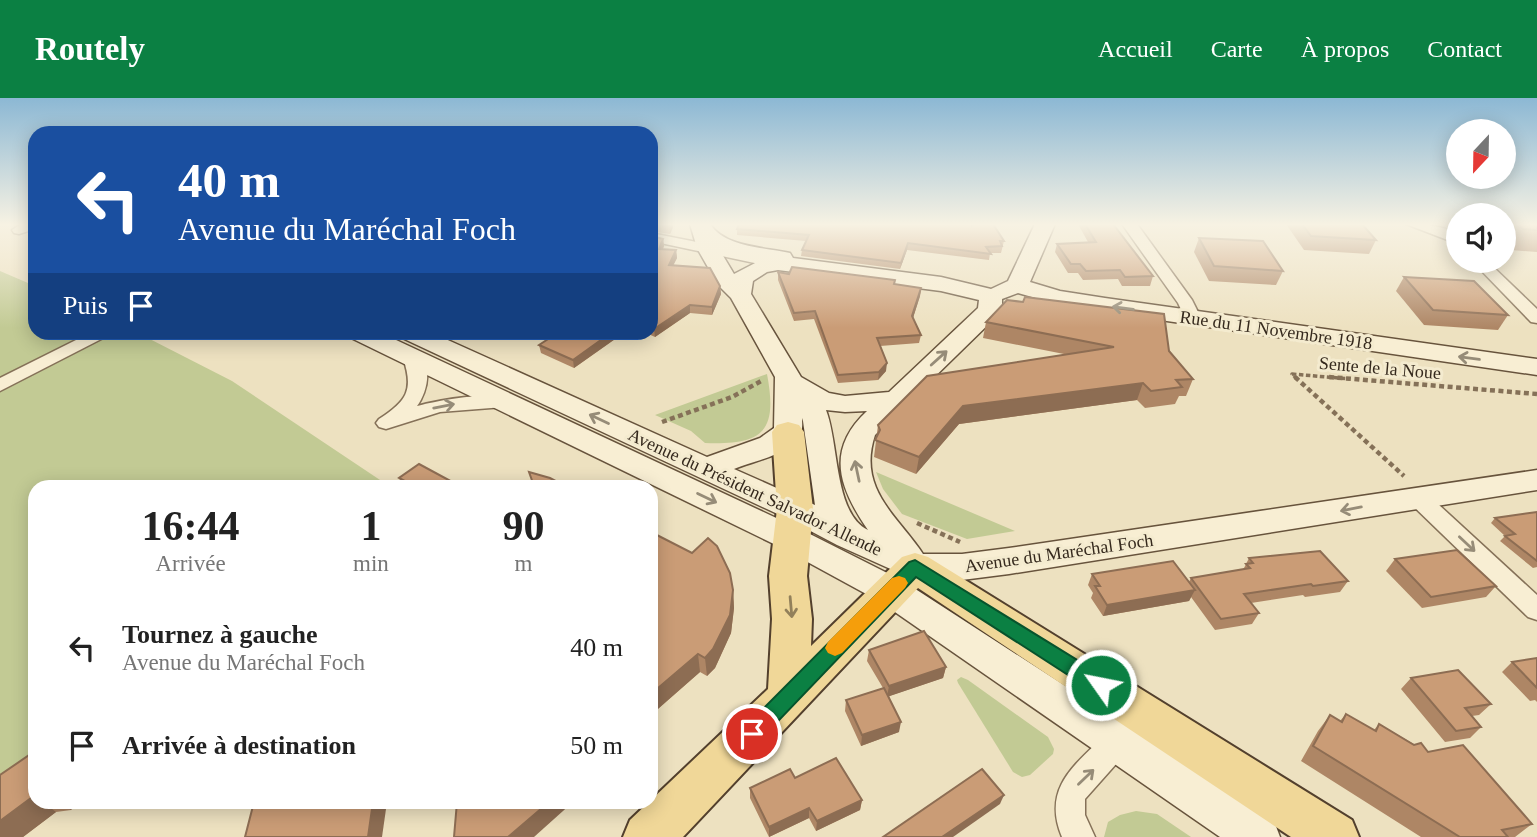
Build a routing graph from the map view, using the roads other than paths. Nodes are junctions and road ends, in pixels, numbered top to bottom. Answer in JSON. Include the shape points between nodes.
{"nodes":[{"id":1,"x":716,"y":258,"type":"edge"},
{"id":2,"x":750,"y":258,"type":"edge"},
{"id":3,"x":787,"y":258,"type":"edge"},
{"id":4,"x":1029,"y":258,"type":"edge"},
{"id":5,"x":1154,"y":258,"type":"edge"},
{"id":6,"x":778,"y":263,"type":"junction"},
{"id":7,"x":833,"y":268,"type":"junction"},
{"id":8,"x":1491,"y":273,"type":"edge"},
{"id":9,"x":1017,"y":285,"type":"junction"},
{"id":10,"x":740,"y":294,"type":"junction"},
{"id":11,"x":990,"y":296,"type":"junction"},
{"id":12,"x":1193,"y":318,"type":"junction"},
{"id":13,"x":1537,"y":318,"type":"edge"},
{"id":14,"x":91,"y":340,"type":"edge"},
{"id":15,"x":390,"y":340,"type":"edge"},
{"id":16,"x":410,"y":345,"type":"edge"},
{"id":17,"x":1537,"y":367,"type":"edge"},
{"id":18,"x":789,"y":382,"type":"junction"},
{"id":19,"x":0,"y":385,"type":"edge"},
{"id":20,"x":898,"y":398,"type":"junction"},
{"id":21,"x":504,"y":401,"type":"junction"},
{"id":22,"x":788,"y":432,"type":"junction"},
{"id":23,"x":706,"y":468,"type":"junction"},
{"id":24,"x":1537,"y":480,"type":"edge"},
{"id":25,"x":1412,"y":488,"type":"junction"},
{"id":26,"x":794,"y":524,"type":"junction"},
{"id":27,"x":844,"y":532,"type":"junction"},
{"id":28,"x":903,"y":579,"type":"junction"},
{"id":29,"x":1537,"y":610,"type":"edge"},
{"id":30,"x":789,"y":694,"type":"junction"},
{"id":31,"x":1131,"y":727,"type":"junction"},
{"id":32,"x":648,"y":837,"type":"edge"},
{"id":33,"x":1079,"y":837,"type":"edge"},
{"id":34,"x":1258,"y":837,"type":"edge"},
{"id":35,"x":1299,"y":837,"type":"edge"},
{"id":36,"x":1334,"y":837,"type":"edge"}],
"edges":[{"from":1,"to":10,"type":"street","via":[[729,285]]},
{"from":2,"to":6,"type":"street"},
{"from":3,"to":7,"type":"street"},
{"from":4,"to":9,"type":"street"},
{"from":5,"to":12,"type":"street"},
{"from":6,"to":7,"type":"street"},
{"from":6,"to":10,"type":"street","via":[[742,278]]},
{"from":7,"to":11,"type":"street"},
{"from":8,"to":13,"type":"street"},
{"from":9,"to":11,"type":"street"},
{"from":12,"to":9,"type":"street","name":"Rue du 11 Novembre 1918","one_way":true,"via":[[1072,300]]},
{"from":10,"to":18,"type":"street"},
{"from":20,"to":11,"type":"street","one_way":true,"via":[[990,310]]},
{"from":17,"to":12,"type":"street","name":"Rue du 11 Novembre 1918","one_way":true},
{"from":14,"to":19,"type":"street"},
{"from":15,"to":16,"type":"street","name":"Avenue du Président Salvador Allende"},
{"from":16,"to":21,"type":"street","name":"Avenue du Président Salvador Allende"},
{"from":16,"to":21,"type":"street","one_way":true,"via":[[419,380],[416,394],[386,423],[438,406]]},
{"from":23,"to":16,"type":"street","name":"Avenue du Président Salvador Allende","one_way":true},
{"from":18,"to":20,"type":"street","via":[[823,401],[854,405]]},
{"from":18,"to":22,"type":"street"},
{"from":18,"to":27,"type":"street","via":[[817,421],[831,508]]},
{"from":28,"to":20,"type":"street","one_way":true,"via":[[854,464],[862,432]]},
{"from":21,"to":26,"type":"street","name":"Avenue du Président Salvador Allende","one_way":true},
{"from":22,"to":23,"type":"street","via":[[770,444]]},
{"from":22,"to":26,"type":"main road"},
{"from":23,"to":26,"type":"street","name":"Avenue du Président Salvador Allende"},
{"from":24,"to":25,"type":"street","name":"Avenue du Maréchal Foch"},
{"from":25,"to":28,"type":"street","name":"Avenue du Maréchal Foch","one_way":true,"via":[[1322,515]]},
{"from":25,"to":29,"type":"street","one_way":true},
{"from":26,"to":27,"type":"street","name":"Avenue du Président Salvador Allende"},
{"from":26,"to":28,"type":"street","name":"Avenue du Président Salvador Allende"},
{"from":26,"to":30,"type":"main road","one_way":true,"via":[[788,576],[792,619]]},
{"from":27,"to":28,"type":"street"},
{"from":28,"to":30,"type":"main road"},
{"from":28,"to":31,"type":"main road","via":[[946,601]]},
{"from":30,"to":32,"type":"main road"},
{"from":33,"to":31,"type":"street","one_way":true,"via":[[1071,825],[1068,802],[1072,792]]},
{"from":31,"to":34,"type":"street"},
{"from":31,"to":35,"type":"main road"},
{"from":31,"to":36,"type":"main road"}]}
